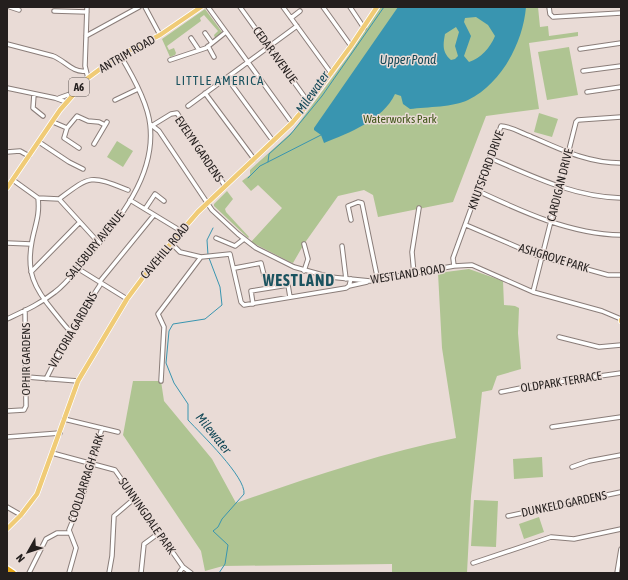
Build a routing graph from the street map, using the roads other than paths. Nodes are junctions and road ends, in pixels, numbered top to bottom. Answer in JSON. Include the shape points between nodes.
{"nodes":[{"id":1,"x":10,"y":7,"type":"edge"},
{"id":2,"x":139,"y":7,"type":"edge"},
{"id":3,"x":145,"y":7,"type":"edge"},
{"id":4,"x":201,"y":7,"type":"edge"},
{"id":5,"x":208,"y":7,"type":"edge"},
{"id":6,"x":240,"y":7,"type":"edge"},
{"id":7,"x":283,"y":7,"type":"edge"},
{"id":8,"x":323,"y":7,"type":"edge"},
{"id":9,"x":350,"y":7,"type":"edge"},
{"id":10,"x":377,"y":7,"type":"edge"},
{"id":11,"x":549,"y":7,"type":"edge"},
{"id":12,"x":88,"y":9,"type":"edge"},
{"id":13,"x":19,"y":10,"type":"dead end"},
{"id":14,"x":54,"y":11,"type":"dead end"},
{"id":15,"x":300,"y":11,"type":"dead end"},
{"id":16,"x":621,"y":13,"type":"edge"},
{"id":17,"x":291,"y":18,"type":"junction"},
{"id":18,"x":297,"y":26,"type":"junction"},
{"id":19,"x":364,"y":28,"type":"junction"},
{"id":20,"x":226,"y":32,"type":"junction"},
{"id":21,"x":205,"y":33,"type":"dead end"},
{"id":22,"x":160,"y":35,"type":"junction"},
{"id":23,"x":86,"y":36,"type":"junction"},
{"id":24,"x":191,"y":38,"type":"dead end"},
{"id":25,"x":212,"y":43,"type":"junction"},
{"id":26,"x":621,"y":43,"type":"edge"},
{"id":27,"x":7,"y":44,"type":"edge"},
{"id":28,"x":208,"y":46,"type":"junction"},
{"id":29,"x":269,"y":46,"type":"junction"},
{"id":30,"x":351,"y":46,"type":"junction"},
{"id":31,"x":580,"y":49,"type":"dead end"},
{"id":32,"x":199,"y":50,"type":"junction"},
{"id":33,"x":120,"y":55,"type":"junction"},
{"id":34,"x":214,"y":57,"type":"dead end"},
{"id":35,"x":170,"y":60,"type":"dead end"},
{"id":36,"x":248,"y":62,"type":"junction"},
{"id":37,"x":621,"y":66,"type":"edge"},
{"id":38,"x":85,"y":71,"type":"junction"},
{"id":39,"x":583,"y":71,"type":"dead end"},
{"id":40,"x":331,"y":73,"type":"junction"},
{"id":41,"x":88,"y":78,"type":"junction"},
{"id":42,"x":227,"y":78,"type":"junction"},
{"id":43,"x":621,"y":87,"type":"edge"},
{"id":44,"x":7,"y":88,"type":"edge"},
{"id":45,"x":138,"y":89,"type":"junction"},
{"id":46,"x":587,"y":92,"type":"dead end"},
{"id":47,"x":74,"y":93,"type":"junction"},
{"id":48,"x":205,"y":93,"type":"junction"},
{"id":49,"x":34,"y":94,"type":"junction"},
{"id":50,"x":56,"y":98,"type":"junction"},
{"id":51,"x":115,"y":100,"type":"dead end"},
{"id":52,"x":66,"y":102,"type":"junction"},
{"id":53,"x":309,"y":103,"type":"junction"},
{"id":54,"x":188,"y":106,"type":"dead end"},
{"id":55,"x":43,"y":116,"type":"dead end"},
{"id":56,"x":621,"y":117,"type":"edge"},
{"id":57,"x":53,"y":122,"type":"junction"},
{"id":58,"x":292,"y":123,"type":"junction"},
{"id":59,"x":151,"y":124,"type":"junction"},
{"id":60,"x":67,"y":128,"type":"junction"},
{"id":61,"x":273,"y":141,"type":"junction"},
{"id":62,"x":39,"y":142,"type":"junction"},
{"id":63,"x":94,"y":144,"type":"dead end"},
{"id":64,"x":79,"y":148,"type":"dead end"},
{"id":65,"x":7,"y":152,"type":"edge"},
{"id":66,"x":568,"y":152,"type":"junction"},
{"id":67,"x":29,"y":156,"type":"junction"},
{"id":68,"x":490,"y":158,"type":"junction"},
{"id":69,"x":254,"y":159,"type":"junction"},
{"id":70,"x":621,"y":163,"type":"edge"},
{"id":71,"x":83,"y":168,"type":"dead end"},
{"id":72,"x":13,"y":180,"type":"junction"},
{"id":73,"x":225,"y":186,"type":"junction"},
{"id":74,"x":7,"y":188,"type":"edge"},
{"id":75,"x":560,"y":188,"type":"junction"},
{"id":76,"x":128,"y":190,"type":"dead end"},
{"id":77,"x":478,"y":192,"type":"junction"},
{"id":78,"x":38,"y":198,"type":"junction"},
{"id":79,"x":621,"y":198,"type":"edge"},
{"id":80,"x":59,"y":199,"type":"junction"},
{"id":81,"x":130,"y":200,"type":"junction"},
{"id":82,"x":164,"y":201,"type":"dead end"},
{"id":83,"x":208,"y":204,"type":"junction"},
{"id":84,"x":418,"y":208,"type":"dead end"},
{"id":85,"x":145,"y":209,"type":"junction"},
{"id":86,"x":154,"y":215,"type":"junction"},
{"id":87,"x":350,"y":220,"type":"dead end"},
{"id":88,"x":551,"y":222,"type":"junction"},
{"id":89,"x":79,"y":223,"type":"junction"},
{"id":90,"x":466,"y":225,"type":"junction"},
{"id":91,"x":181,"y":231,"type":"junction"},
{"id":92,"x":621,"y":235,"type":"edge"},
{"id":93,"x":216,"y":238,"type":"dead end"},
{"id":94,"x":244,"y":239,"type":"junction"},
{"id":95,"x":7,"y":243,"type":"edge"},
{"id":96,"x":99,"y":243,"type":"junction"},
{"id":97,"x":32,"y":244,"type":"junction"},
{"id":98,"x":171,"y":244,"type":"junction"},
{"id":99,"x":304,"y":244,"type":"dead end"},
{"id":100,"x":342,"y":246,"type":"dead end"},
{"id":101,"x":201,"y":257,"type":"junction"},
{"id":102,"x":543,"y":257,"type":"junction"},
{"id":103,"x":454,"y":266,"type":"junction"},
{"id":104,"x":77,"y":268,"type":"junction"},
{"id":105,"x":235,"y":268,"type":"junction"},
{"id":106,"x":304,"y":271,"type":"junction"},
{"id":107,"x":31,"y":272,"type":"junction"},
{"id":108,"x":414,"y":274,"type":"junction"},
{"id":109,"x":264,"y":275,"type":"dead end"},
{"id":110,"x":621,"y":275,"type":"edge"},
{"id":111,"x":346,"y":279,"type":"junction"},
{"id":112,"x":351,"y":279,"type":"junction"},
{"id":113,"x":370,"y":281,"type":"junction"},
{"id":114,"x":378,"y":281,"type":"junction"},
{"id":115,"x":101,"y":282,"type":"junction"},
{"id":116,"x":349,"y":286,"type":"junction"},
{"id":117,"x":533,"y":292,"type":"junction"},
{"id":118,"x":290,"y":297,"type":"junction"},
{"id":119,"x":127,"y":298,"type":"junction"},
{"id":120,"x":44,"y":300,"type":"junction"},
{"id":121,"x":253,"y":304,"type":"junction"},
{"id":122,"x":26,"y":310,"type":"junction"},
{"id":123,"x":7,"y":319,"type":"edge"},
{"id":124,"x":621,"y":320,"type":"edge"},
{"id":125,"x":70,"y":331,"type":"junction"},
{"id":126,"x":559,"y":337,"type":"dead end"},
{"id":127,"x":621,"y":345,"type":"edge"},
{"id":128,"x":621,"y":373,"type":"edge"},
{"id":129,"x":27,"y":377,"type":"junction"},
{"id":130,"x":46,"y":379,"type":"junction"},
{"id":131,"x":78,"y":381,"type":"junction"},
{"id":132,"x":161,"y":381,"type":"dead end"},
{"id":133,"x":501,"y":392,"type":"dead end"},
{"id":134,"x":7,"y":411,"type":"edge"},
{"id":135,"x":621,"y":417,"type":"edge"},
{"id":136,"x":64,"y":419,"type":"junction"},
{"id":137,"x":552,"y":427,"type":"dead end"},
{"id":138,"x":102,"y":428,"type":"junction"},
{"id":139,"x":118,"y":432,"type":"dead end"},
{"id":140,"x":60,"y":433,"type":"junction"},
{"id":141,"x":7,"y":437,"type":"edge"},
{"id":142,"x":52,"y":453,"type":"junction"},
{"id":143,"x":621,"y":455,"type":"edge"},
{"id":144,"x":93,"y":463,"type":"junction"},
{"id":145,"x":572,"y":468,"type":"dead end"},
{"id":146,"x":621,"y":492,"type":"edge"},
{"id":147,"x":135,"y":498,"type":"junction"},
{"id":148,"x":7,"y":507,"type":"edge"},
{"id":149,"x":21,"y":515,"type":"junction"},
{"id":150,"x":508,"y":516,"type":"dead end"},
{"id":151,"x":7,"y":529,"type":"edge"},
{"id":152,"x":621,"y":529,"type":"edge"},
{"id":153,"x":69,"y":533,"type":"junction"},
{"id":154,"x":159,"y":533,"type":"junction"},
{"id":155,"x":621,"y":549,"type":"edge"},
{"id":156,"x":473,"y":563,"type":"dead end"},
{"id":157,"x":183,"y":567,"type":"junction"},
{"id":158,"x":7,"y":569,"type":"edge"},
{"id":159,"x":13,"y":573,"type":"edge"},
{"id":160,"x":29,"y":573,"type":"edge"},
{"id":161,"x":69,"y":573,"type":"edge"},
{"id":162,"x":110,"y":573,"type":"edge"},
{"id":163,"x":142,"y":573,"type":"edge"},
{"id":164,"x":179,"y":573,"type":"edge"},
{"id":165,"x":191,"y":573,"type":"edge"},
{"id":166,"x":617,"y":573,"type":"edge"}],
"edges":[{"from":1,"to":13,"type":"street"},
{"from":2,"to":23,"type":"street"},
{"from":3,"to":22,"type":"street"},
{"from":4,"to":22,"type":"main road","name":"ANTRIM ROAD","number":"A6"},
{"from":5,"to":20,"type":"street"},
{"from":6,"to":29,"type":"street","name":"CEDAR AVENUE"},
{"from":7,"to":17,"type":"street"},
{"from":8,"to":30,"type":"street"},
{"from":9,"to":19,"type":"street"},
{"from":10,"to":19,"type":"main road","name":"CAVEHILL ROAD"},
{"from":11,"to":16,"type":"street","via":[[553,17]]},
{"from":12,"to":14,"type":"street"},
{"from":12,"to":23,"type":"street"},
{"from":15,"to":17,"type":"street"},
{"from":17,"to":18,"type":"street"},
{"from":18,"to":29,"type":"street"},
{"from":18,"to":40,"type":"street"},
{"from":19,"to":30,"type":"main road","name":"CAVEHILL ROAD"},
{"from":20,"to":25,"type":"street"},
{"from":20,"to":36,"type":"street"},
{"from":21,"to":25,"type":"street"},
{"from":22,"to":33,"type":"main road","name":"ANTRIM ROAD","number":"A6"},
{"from":23,"to":38,"type":"street"},
{"from":24,"to":32,"type":"street"},
{"from":25,"to":28,"type":"street"},
{"from":26,"to":31,"type":"street"},
{"from":27,"to":38,"type":"street","via":[[60,58],[78,71]]},
{"from":28,"to":32,"type":"street"},
{"from":28,"to":34,"type":"street"},
{"from":29,"to":36,"type":"street"},
{"from":29,"to":53,"type":"street","name":"CEDAR AVENUE"},
{"from":30,"to":40,"type":"main road","name":"CAVEHILL ROAD"},
{"from":32,"to":35,"type":"street"},
{"from":33,"to":41,"type":"main road","name":"ANTRIM ROAD","number":"A6"},
{"from":33,"to":45,"type":"street","name":"SALISBURY AVENUE"},
{"from":36,"to":42,"type":"street"},
{"from":36,"to":58,"type":"street"},
{"from":37,"to":39,"type":"street"},
{"from":38,"to":41,"type":"street"},
{"from":40,"to":53,"type":"main road","name":"CAVEHILL ROAD"},
{"from":41,"to":47,"type":"main road","name":"ANTRIM ROAD","number":"A6"},
{"from":42,"to":48,"type":"street"},
{"from":42,"to":61,"type":"street"},
{"from":43,"to":46,"type":"street"},
{"from":44,"to":49,"type":"street"},
{"from":45,"to":51,"type":"street"},
{"from":45,"to":59,"type":"street","name":"SALISBURY AVENUE"},
{"from":47,"to":50,"type":"street"},
{"from":47,"to":52,"type":"main road","name":"ANTRIM ROAD","number":"A6"},
{"from":48,"to":54,"type":"street"},
{"from":48,"to":69,"type":"street"},
{"from":49,"to":50,"type":"street"},
{"from":49,"to":55,"type":"street","via":[[33,108]]},
{"from":50,"to":52,"type":"street"},
{"from":52,"to":57,"type":"main road","name":"ANTRIM ROAD","number":"A6"},
{"from":53,"to":58,"type":"main road","name":"CAVEHILL ROAD"},
{"from":56,"to":66,"type":"street","name":"CARDIGAN DRIVE","via":[[578,120]]},
{"from":57,"to":60,"type":"street"},
{"from":57,"to":62,"type":"main road","name":"ANTRIM ROAD","number":"A6"},
{"from":58,"to":61,"type":"main road","name":"CAVEHILL ROAD"},
{"from":59,"to":73,"type":"street","name":"EVELYN GARDENS","via":[[177,113]]},
{"from":59,"to":81,"type":"street","name":"SALISBURY AVENUE","via":[[146,165]]},
{"from":59,"to":83,"type":"street","name":"WESTLAND ROAD"},
{"from":60,"to":63,"type":"street","via":[[77,116],[88,121],[106,123]]},
{"from":60,"to":64,"type":"street","via":[[64,138]]},
{"from":61,"to":69,"type":"main road","name":"CAVEHILL ROAD"},
{"from":62,"to":67,"type":"main road","name":"ANTRIM ROAD","number":"A6"},
{"from":62,"to":71,"type":"street"},
{"from":65,"to":67,"type":"street","via":[[20,151]]},
{"from":66,"to":68,"type":"street","name":"KNUTSFORD DRIVE","via":[[502,125]]},
{"from":66,"to":70,"type":"street","name":"KNUTSFORD DRIVE","via":[[600,161]]},
{"from":66,"to":75,"type":"street","name":"CARDIGAN DRIVE"},
{"from":67,"to":72,"type":"main road","name":"ANTRIM ROAD","number":"A6"},
{"from":68,"to":75,"type":"street"},
{"from":68,"to":77,"type":"street","name":"KNUTSFORD DRIVE"},
{"from":69,"to":73,"type":"main road","name":"CAVEHILL ROAD"},
{"from":72,"to":74,"type":"main road","name":"ANTRIM ROAD","number":"A6"},
{"from":72,"to":78,"type":"street"},
{"from":73,"to":83,"type":"main road","name":"CAVEHILL ROAD"},
{"from":75,"to":79,"type":"street","via":[[602,197]]},
{"from":75,"to":88,"type":"street","name":"CARDIGAN DRIVE"},
{"from":76,"to":80,"type":"street","via":[[111,183],[88,179]]},
{"from":77,"to":88,"type":"street"},
{"from":77,"to":90,"type":"street","name":"KNUTSFORD DRIVE"},
{"from":78,"to":80,"type":"street"},
{"from":78,"to":97,"type":"street","via":[[39,214]]},
{"from":80,"to":89,"type":"street"},
{"from":81,"to":85,"type":"street"},
{"from":81,"to":96,"type":"street","name":"SALISBURY AVENUE"},
{"from":82,"to":85,"type":"street","via":[[155,194]]},
{"from":83,"to":91,"type":"main road","name":"CAVEHILL ROAD"},
{"from":83,"to":94,"type":"street","name":"WESTLAND ROAD"},
{"from":84,"to":108,"type":"street","via":[[412,252]]},
{"from":85,"to":86,"type":"street"},
{"from":86,"to":91,"type":"street"},
{"from":86,"to":115,"type":"street","name":"VICTORIA GARDENS"},
{"from":87,"to":114,"type":"street","via":[[348,206],[362,203]]},
{"from":88,"to":92,"type":"street","via":[[606,235]]},
{"from":88,"to":102,"type":"street","name":"CARDIGAN DRIVE"},
{"from":89,"to":96,"type":"street"},
{"from":89,"to":107,"type":"street"},
{"from":90,"to":102,"type":"street","name":"ASHGROVE PARK"},
{"from":90,"to":103,"type":"street","name":"KNUTSFORD DRIVE","via":[[453,258]]},
{"from":91,"to":98,"type":"main road","name":"CAVEHILL ROAD"},
{"from":93,"to":94,"type":"street","via":[[235,246]]},
{"from":94,"to":106,"type":"street","name":"WESTLAND ROAD","via":[[263,253]]},
{"from":95,"to":97,"type":"street"},
{"from":96,"to":104,"type":"street","name":"SALISBURY AVENUE"},
{"from":97,"to":107,"type":"street"},
{"from":98,"to":101,"type":"street","via":[[180,252]]},
{"from":98,"to":119,"type":"main road","name":"CAVEHILL ROAD"},
{"from":99,"to":106,"type":"street","via":[[308,259]]},
{"from":100,"to":111,"type":"street"},
{"from":101,"to":105,"type":"street","via":[[230,254]]},
{"from":101,"to":132,"type":"street","via":[[158,314],[164,327]]},
{"from":102,"to":110,"type":"street","name":"ASHGROVE PARK","via":[[608,275]]},
{"from":102,"to":117,"type":"street","name":"CARDIGAN DRIVE"},
{"from":103,"to":108,"type":"street","name":"WESTLAND ROAD"},
{"from":103,"to":117,"type":"street","name":"WESTLAND ROAD","via":[[472,265]]},
{"from":104,"to":115,"type":"street"},
{"from":104,"to":120,"type":"street","name":"SALISBURY AVENUE","via":[[62,286]]},
{"from":105,"to":109,"type":"street","via":[[261,263]]},
{"from":105,"to":121,"type":"street","via":[[242,304]]},
{"from":106,"to":111,"type":"street","name":"WESTLAND ROAD"},
{"from":107,"to":120,"type":"street","via":[[35,287]]},
{"from":108,"to":114,"type":"street","name":"WESTLAND ROAD"},
{"from":111,"to":112,"type":"street","name":"WESTLAND ROAD"},
{"from":112,"to":113,"type":"street","name":"WESTLAND ROAD"},
{"from":112,"to":116,"type":"street"},
{"from":113,"to":114,"type":"street","name":"WESTLAND ROAD"},
{"from":113,"to":116,"type":"street"},
{"from":115,"to":119,"type":"street"},
{"from":115,"to":125,"type":"street","name":"VICTORIA GARDENS"},
{"from":116,"to":118,"type":"street"},
{"from":117,"to":124,"type":"street","name":"WESTLAND ROAD"},
{"from":118,"to":121,"type":"street"},
{"from":118,"to":121,"type":"street","via":[[288,285],[251,291]]},
{"from":119,"to":131,"type":"main road","name":"CAVEHILL ROAD"},
{"from":120,"to":122,"type":"street","name":"SALISBURY AVENUE"},
{"from":120,"to":125,"type":"street"},
{"from":122,"to":123,"type":"street","name":"SALISBURY AVENUE"},
{"from":122,"to":129,"type":"street","name":"OPHIR GARDENS"},
{"from":125,"to":130,"type":"street","name":"VICTORIA GARDENS"},
{"from":126,"to":127,"type":"street","via":[[599,347]]},
{"from":128,"to":133,"type":"street","name":"OLDPARK TERRACE","via":[[536,384]]},
{"from":129,"to":130,"type":"street"},
{"from":129,"to":134,"type":"street","name":"OPHIR GARDENS","via":[[24,410]]},
{"from":130,"to":131,"type":"street"},
{"from":131,"to":136,"type":"main road","name":"CAVEHILL ROAD"},
{"from":135,"to":137,"type":"street"},
{"from":136,"to":138,"type":"street","name":"COOLDARRAGH PARK"},
{"from":136,"to":140,"type":"main road","name":"CAVEHILL ROAD"},
{"from":138,"to":139,"type":"street","name":"COOLDARRAGH PARK"},
{"from":138,"to":144,"type":"street","name":"COOLDARRAGH PARK"},
{"from":140,"to":141,"type":"street"},
{"from":140,"to":142,"type":"main road","name":"CAVEHILL ROAD"},
{"from":142,"to":144,"type":"street","name":"SUNNINGDALE PARK"},
{"from":142,"to":149,"type":"main road","name":"CAVEHILL ROAD","via":[[38,494]]},
{"from":143,"to":145,"type":"street","via":[[589,461]]},
{"from":144,"to":147,"type":"street","name":"SUNNINGDALE PARK","via":[[115,470]]},
{"from":144,"to":153,"type":"street","name":"COOLDARRAGH PARK"},
{"from":146,"to":150,"type":"street","name":"DUNKELD GARDENS"},
{"from":147,"to":154,"type":"street","name":"SUNNINGDALE PARK"},
{"from":147,"to":162,"type":"street","via":[[114,516]]},
{"from":148,"to":149,"type":"street"},
{"from":149,"to":151,"type":"main road","name":"CAVEHILL ROAD"},
{"from":152,"to":156,"type":"street","via":[[574,539],[551,537]]},
{"from":153,"to":160,"type":"street","via":[[57,533],[46,538]]},
{"from":153,"to":161,"type":"street","name":"COOLDARRAGH PARK","via":[[76,548]]},
{"from":154,"to":157,"type":"street","name":"SUNNINGDALE PARK"},
{"from":154,"to":163,"type":"street","via":[[144,544]]},
{"from":155,"to":166,"type":"street"},
{"from":157,"to":164,"type":"street"},
{"from":157,"to":165,"type":"street","name":"SUNNINGDALE PARK"},
{"from":158,"to":159,"type":"highway"}]}
